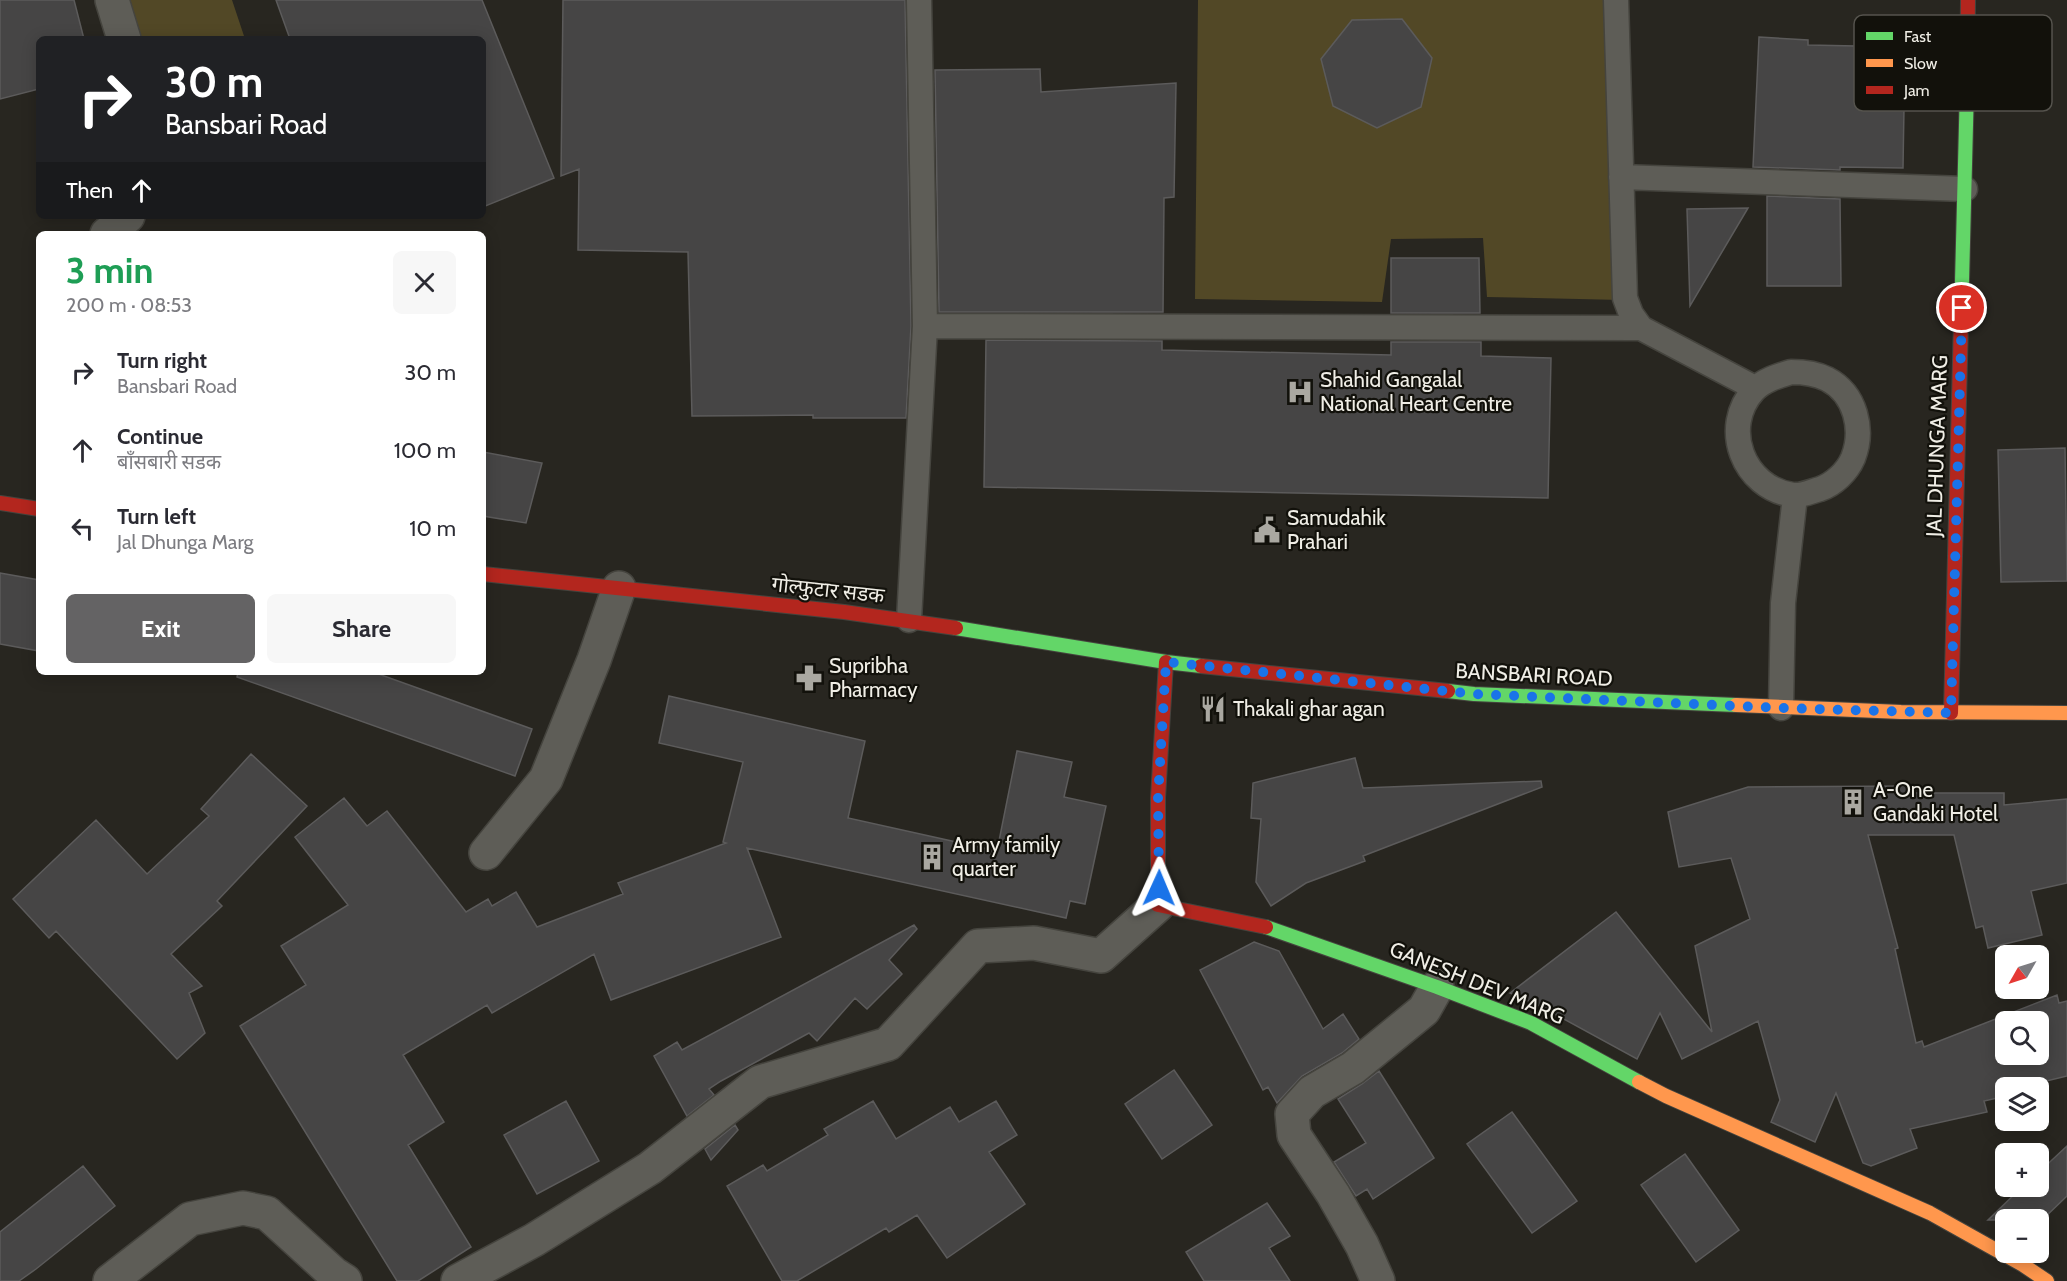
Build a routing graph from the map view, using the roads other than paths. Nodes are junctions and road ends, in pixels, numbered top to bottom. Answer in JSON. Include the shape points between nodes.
{"nodes":[{"id":1,"x":112,"y":0,"type":"edge"},
{"id":2,"x":919,"y":0,"type":"edge"},
{"id":3,"x":1616,"y":0,"type":"edge"},
{"id":4,"x":1968,"y":0,"type":"edge"},
{"id":5,"x":1968,"y":15,"type":"edge"},
{"id":6,"x":123,"y":36,"type":"edge"},
{"id":7,"x":1966,"y":111,"type":"edge"},
{"id":8,"x":1621,"y":177,"type":"junction"},
{"id":9,"x":1965,"y":189,"type":"junction"},
{"id":10,"x":124,"y":219,"type":"edge"},
{"id":11,"x":110,"y":231,"type":"edge"},
{"id":12,"x":926,"y":326,"type":"junction"},
{"id":13,"x":1641,"y":328,"type":"junction"},
{"id":14,"x":1755,"y":388,"type":"junction"},
{"id":15,"x":1794,"y":495,"type":"junction"},
{"id":16,"x":0,"y":503,"type":"edge"},
{"id":17,"x":36,"y":509,"type":"edge"},
{"id":18,"x":486,"y":574,"type":"edge"},
{"id":19,"x":619,"y":588,"type":"junction"},
{"id":20,"x":909,"y":620,"type":"junction"},
{"id":21,"x":1166,"y":662,"type":"junction"},
{"id":22,"x":1781,"y":708,"type":"junction"},
{"id":23,"x":1951,"y":713,"type":"junction"},
{"id":24,"x":2067,"y":713,"type":"edge"},
{"id":25,"x":486,"y":853,"type":"dead end"},
{"id":26,"x":1158,"y":905,"type":"junction"},
{"id":27,"x":1437,"y":987,"type":"junction"},
{"id":28,"x":110,"y":1281,"type":"edge"},
{"id":29,"x":345,"y":1281,"type":"edge"},
{"id":30,"x":458,"y":1281,"type":"edge"},
{"id":31,"x":1378,"y":1281,"type":"edge"},
{"id":32,"x":2047,"y":1281,"type":"edge"}],
"edges":[{"from":1,"to":6,"type":"street"},
{"from":2,"to":12,"type":"lane"},
{"from":3,"to":8,"type":"lane"},
{"from":4,"to":5,"type":"street","name":"JAL DHUNGA MARG"},
{"from":7,"to":9,"type":"street","name":"JAL DHUNGA MARG"},
{"from":8,"to":9,"type":"lane"},
{"from":8,"to":13,"type":"lane","via":[[1625,298]]},
{"from":9,"to":23,"type":"street","name":"JAL DHUNGA MARG"},
{"from":10,"to":11,"type":"street"},
{"from":12,"to":13,"type":"lane"},
{"from":12,"to":20,"type":"lane"},
{"from":13,"to":14,"type":"lane"},
{"from":14,"to":15,"type":"lane","via":[[1738,423],[1738,443],[1756,476],[1771,487]]},
{"from":14,"to":15,"type":"lane","via":[[1791,372],[1810,373],[1828,380],[1854,408],[1858,445],[1851,463],[1839,478],[1824,487]]},
{"from":15,"to":22,"type":"lane","via":[[1784,603]]},
{"from":16,"to":17,"type":"street"},
{"from":18,"to":19,"type":"street","name":"गोल्फुटार सडक"},
{"from":19,"to":20,"type":"street","name":"गोल्फुटार सडक"},
{"from":19,"to":25,"type":"street","via":[[546,779]]},
{"from":20,"to":21,"type":"street","name":"गोल्फुटार सडक"},
{"from":21,"to":22,"type":"street","name":"BANSBARI ROAD","via":[[1474,694]]},
{"from":21,"to":26,"type":"street","via":[[1158,798]]},
{"from":22,"to":23,"type":"street","name":"BANSBARI ROAD"},
{"from":23,"to":24,"type":"street","name":"BANSBARI ROAD"},
{"from":26,"to":27,"type":"street","name":"GANESH DEV MARG","via":[[1259,924]]},
{"from":26,"to":30,"type":"street","via":[[1101,956],[1034,943],[978,946],[888,1044],[760,1082],[650,1168],[534,1240]]},
{"from":27,"to":31,"type":"street","via":[[1424,1010],[1353,1068],[1312,1092],[1292,1114],[1294,1135],[1333,1194]]},
{"from":27,"to":32,"type":"street","name":"GANESH DEV MARG","via":[[1531,1023],[1666,1096],[1930,1213]]},
{"from":28,"to":29,"type":"street","via":[[190,1219],[243,1208],[267,1213]]}]}
